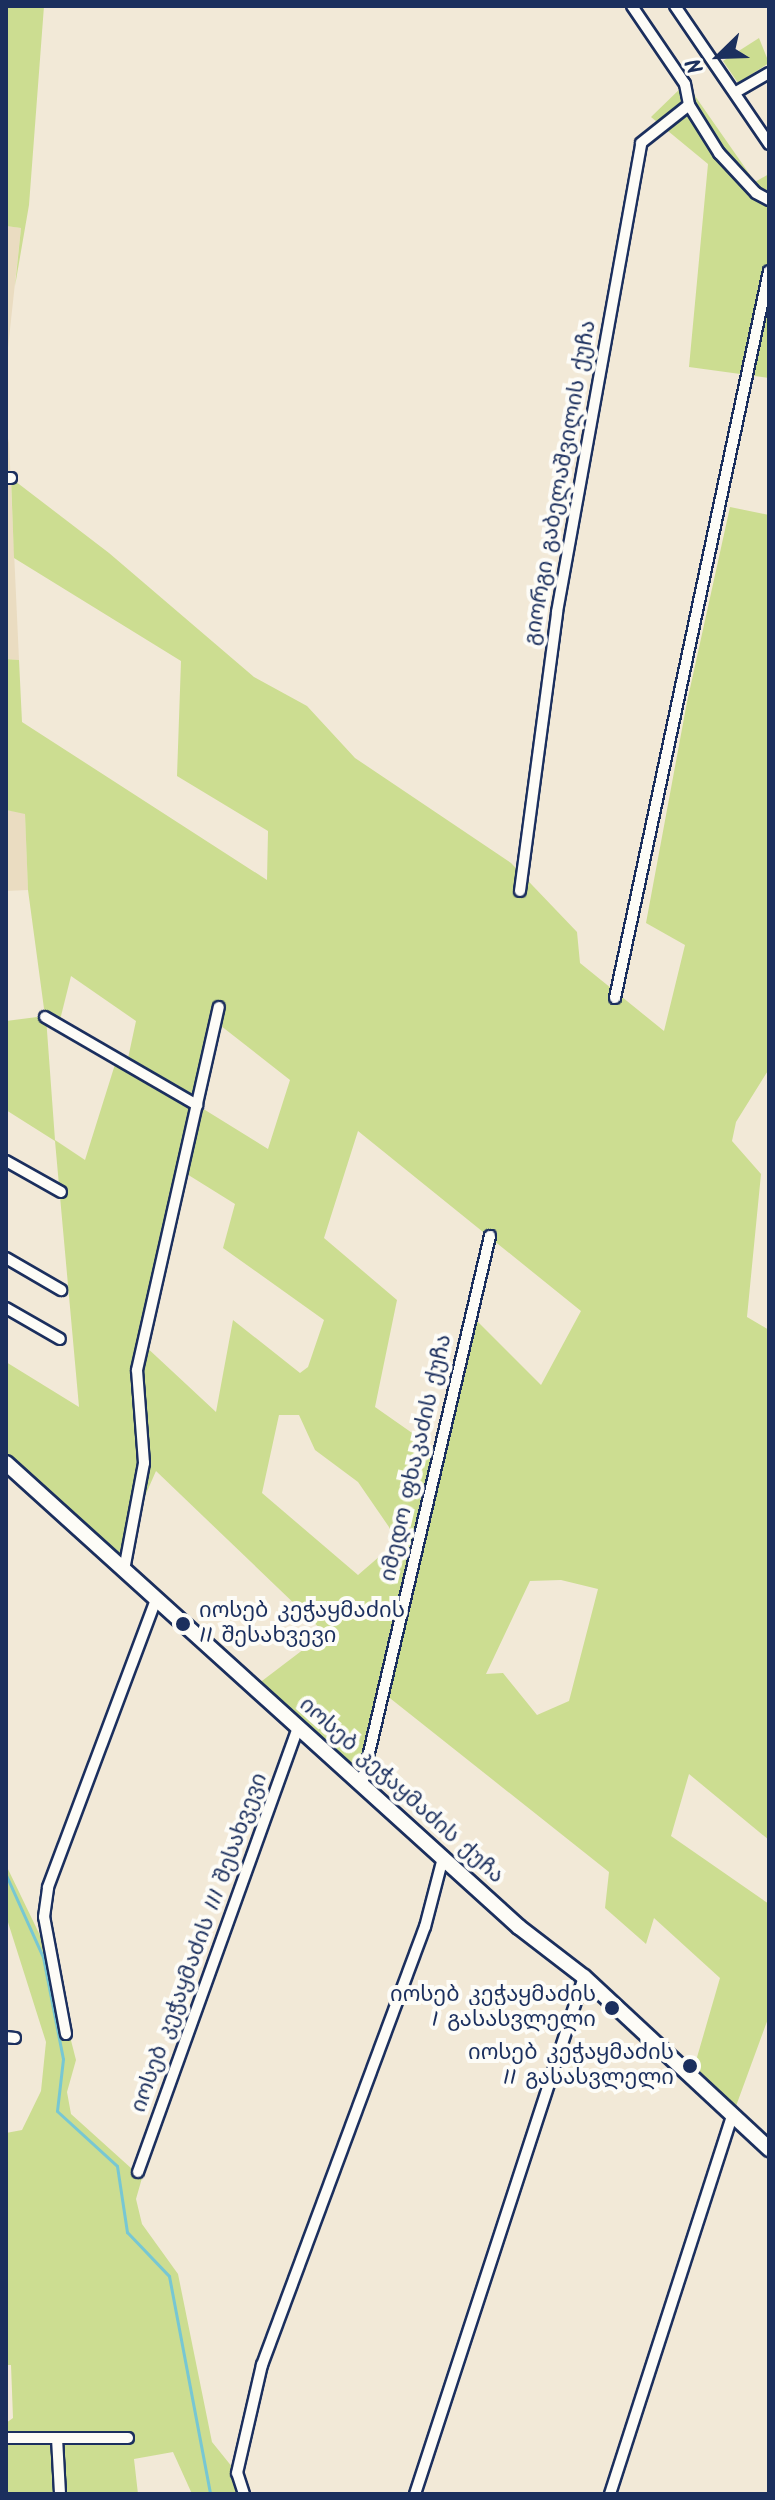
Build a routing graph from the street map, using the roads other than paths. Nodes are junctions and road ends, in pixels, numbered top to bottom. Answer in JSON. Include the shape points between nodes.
{"nodes":[{"id":1,"x":632,"y":6,"type":"edge"},
{"id":2,"x":675,"y":6,"type":"edge"},
{"id":3,"x":769,"y":73,"type":"edge"},
{"id":4,"x":736,"y":92,"type":"junction"},
{"id":5,"x":689,"y":105,"type":"junction"},
{"id":6,"x":769,"y":144,"type":"edge"},
{"id":7,"x":769,"y":200,"type":"edge"},
{"id":8,"x":769,"y":271,"type":"edge"},
{"id":9,"x":520,"y":891,"type":"dead end"},
{"id":10,"x":615,"y":998,"type":"dead end"},
{"id":11,"x":219,"y":1007,"type":"dead end"},
{"id":12,"x":45,"y":1017,"type":"dead end"},
{"id":13,"x":197,"y":1105,"type":"junction"},
{"id":14,"x":6,"y":1161,"type":"edge"},
{"id":15,"x":61,"y":1192,"type":"dead end"},
{"id":16,"x":490,"y":1236,"type":"dead end"},
{"id":17,"x":6,"y":1258,"type":"edge"},
{"id":18,"x":61,"y":1290,"type":"dead end"},
{"id":19,"x":6,"y":1308,"type":"edge"},
{"id":20,"x":60,"y":1339,"type":"dead end"},
{"id":21,"x":6,"y":1463,"type":"edge"},
{"id":22,"x":124,"y":1570,"type":"junction"},
{"id":23,"x":156,"y":1599,"type":"junction"},
{"id":24,"x":298,"y":1727,"type":"junction"},
{"id":25,"x":362,"y":1783,"type":"junction"},
{"id":26,"x":443,"y":1858,"type":"junction"},
{"id":27,"x":584,"y":1977,"type":"junction"},
{"id":28,"x":66,"y":2034,"type":"dead end"},
{"id":29,"x":732,"y":2117,"type":"junction"},
{"id":30,"x":769,"y":2149,"type":"edge"},
{"id":31,"x":138,"y":2172,"type":"dead end"},
{"id":32,"x":6,"y":2438,"type":"edge"},
{"id":33,"x":57,"y":2438,"type":"junction"},
{"id":34,"x":128,"y":2438,"type":"dead end"},
{"id":35,"x":60,"y":2494,"type":"edge"},
{"id":36,"x":244,"y":2494,"type":"edge"},
{"id":37,"x":415,"y":2494,"type":"edge"},
{"id":38,"x":610,"y":2494,"type":"edge"}],
"edges":[{"from":1,"to":5,"type":"street","via":[[685,84]]},
{"from":2,"to":4,"type":"street"},
{"from":3,"to":4,"type":"street"},
{"from":4,"to":6,"type":"street"},
{"from":5,"to":7,"type":"street","via":[[719,153]]},
{"from":5,"to":9,"type":"street","name":"გიორგი გაბელაშვილის ქუჩა","via":[[641,143],[557,612]]},
{"from":8,"to":10,"type":"street"},
{"from":11,"to":13,"type":"street"},
{"from":12,"to":13,"type":"street"},
{"from":13,"to":22,"type":"street","via":[[137,1370],[144,1463]]},
{"from":14,"to":15,"type":"street"},
{"from":16,"to":25,"type":"street","name":"იმედო ფხაკაძის ქუჩა"},
{"from":17,"to":18,"type":"street"},
{"from":19,"to":20,"type":"street"},
{"from":21,"to":22,"type":"street","name":"იოსებ კეჭაყმაძის ქუჩა"},
{"from":22,"to":23,"type":"street","name":"იოსებ კეჭაყმაძის ქუჩა"},
{"from":23,"to":24,"type":"street","name":"იოსებ კეჭაყმაძის ქუჩა"},
{"from":23,"to":28,"type":"street","via":[[48,1887],[44,1917]]},
{"from":24,"to":25,"type":"street","name":"იოსებ კეჭაყმაძის ქუჩა"},
{"from":24,"to":31,"type":"street","name":"იოსებ კეჭაყმაძის III შესახვევი"},
{"from":25,"to":26,"type":"street","name":"იოსებ კეჭაყმაძის ქუჩა"},
{"from":26,"to":27,"type":"street","name":"იოსებ კეჭაყმაძის ქუჩა"},
{"from":26,"to":36,"type":"street","via":[[421,1938],[262,2365],[237,2473]]},
{"from":27,"to":29,"type":"street","name":"იოსებ კეჭაყმაძის ქუჩა"},
{"from":27,"to":37,"type":"street"},
{"from":29,"to":30,"type":"street","name":"იოსებ კეჭაყმაძის ქუჩა"},
{"from":29,"to":38,"type":"street"},
{"from":32,"to":33,"type":"street"},
{"from":33,"to":34,"type":"street"},
{"from":33,"to":35,"type":"street"}]}
